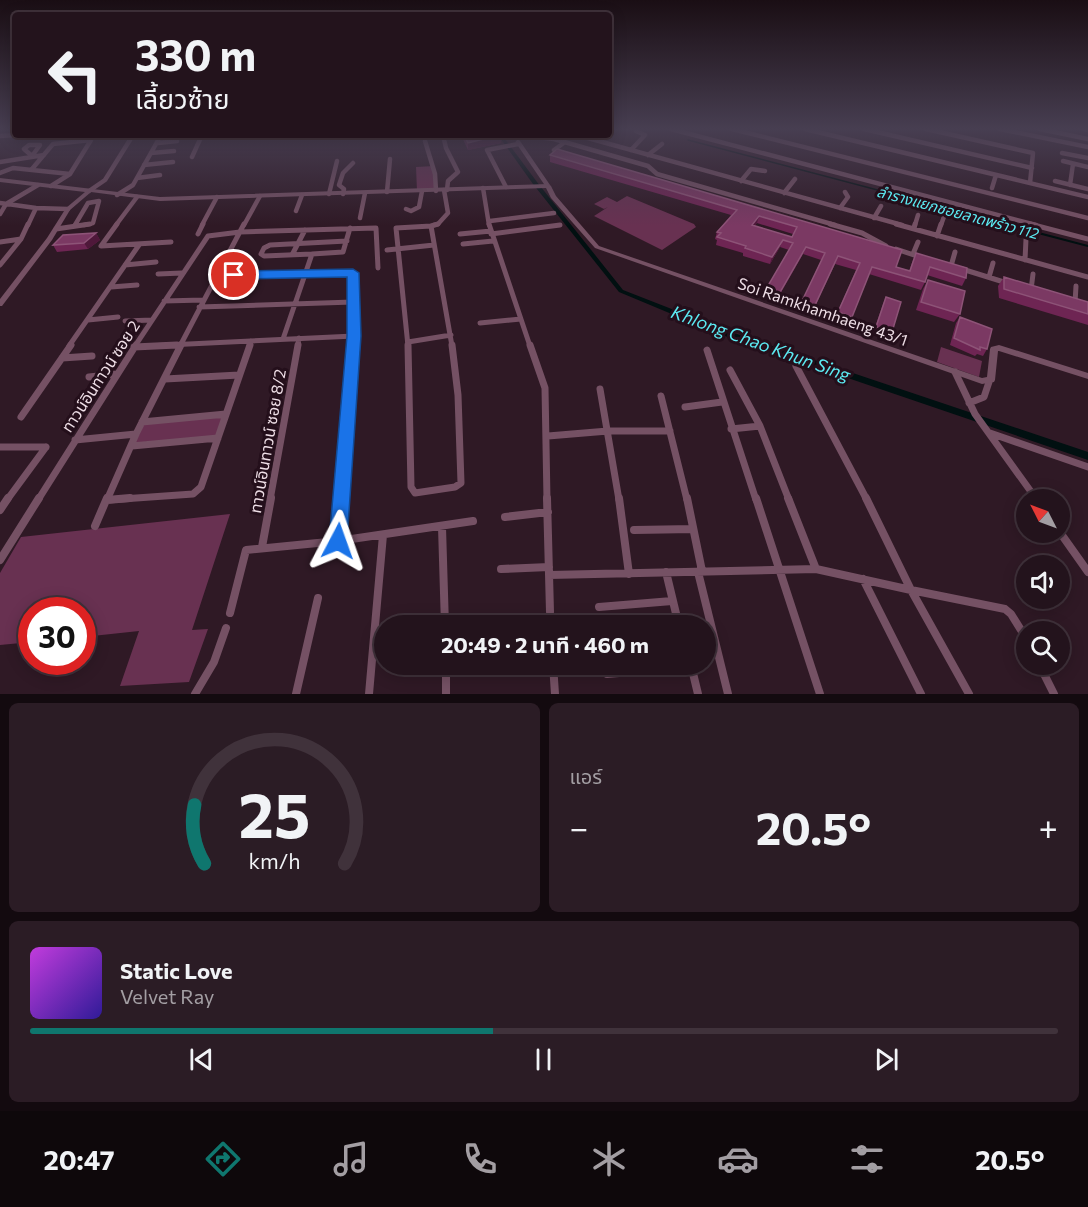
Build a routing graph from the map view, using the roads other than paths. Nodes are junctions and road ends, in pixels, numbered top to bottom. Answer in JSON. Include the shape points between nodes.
{"nodes":[{"id":1,"x":39,"y":161,"type":"edge"},
{"id":2,"x":78,"y":161,"type":"edge"},
{"id":3,"x":117,"y":161,"type":"edge"},
{"id":4,"x":146,"y":161,"type":"edge"},
{"id":5,"x":337,"y":161,"type":"dead end"},
{"id":6,"x":390,"y":161,"type":"edge"},
{"id":7,"x":431,"y":161,"type":"edge"},
{"id":8,"x":453,"y":161,"type":"edge"},
{"id":9,"x":492,"y":161,"type":"edge"},
{"id":10,"x":533,"y":161,"type":"edge"},
{"id":11,"x":624,"y":161,"type":"edge"},
{"id":12,"x":670,"y":161,"type":"edge"},
{"id":13,"x":796,"y":161,"type":"edge"},
{"id":14,"x":862,"y":161,"type":"edge"},
{"id":15,"x":946,"y":161,"type":"edge"},
{"id":16,"x":947,"y":161,"type":"edge"},
{"id":17,"x":1004,"y":161,"type":"edge"},
{"id":18,"x":1033,"y":161,"type":"edge"},
{"id":19,"x":1064,"y":161,"type":"edge"},
{"id":20,"x":172,"y":162,"type":"dead end"},
{"id":21,"x":353,"y":163,"type":"dead end"},
{"id":22,"x":1073,"y":164,"type":"junction"},
{"id":23,"x":144,"y":165,"type":"junction"},
{"id":24,"x":1088,"y":167,"type":"edge"},
{"id":25,"x":1032,"y":168,"type":"junction"},
{"id":26,"x":32,"y":169,"type":"junction"},
{"id":27,"x":765,"y":171,"type":"dead end"},
{"id":28,"x":0,"y":173,"type":"edge"},
{"id":29,"x":70,"y":174,"type":"junction"},
{"id":30,"x":689,"y":175,"type":"dead end"},
{"id":31,"x":996,"y":175,"type":"junction"},
{"id":32,"x":159,"y":176,"type":"dead end"},
{"id":33,"x":137,"y":178,"type":"junction"},
{"id":34,"x":451,"y":179,"type":"junction"},
{"id":35,"x":795,"y":179,"type":"dead end"},
{"id":36,"x":0,"y":180,"type":"edge"},
{"id":37,"x":683,"y":181,"type":"junction"},
{"id":38,"x":716,"y":182,"type":"dead end"},
{"id":39,"x":741,"y":182,"type":"junction"},
{"id":40,"x":1030,"y":182,"type":"junction"},
{"id":41,"x":1055,"y":182,"type":"dead end"},
{"id":42,"x":38,"y":184,"type":"junction"},
{"id":43,"x":1070,"y":185,"type":"junction"},
{"id":44,"x":51,"y":186,"type":"junction"},
{"id":45,"x":544,"y":186,"type":"junction"},
{"id":46,"x":506,"y":187,"type":"junction"},
{"id":47,"x":483,"y":188,"type":"junction"},
{"id":48,"x":992,"y":188,"type":"dead end"},
{"id":49,"x":454,"y":189,"type":"junction"},
{"id":50,"x":710,"y":189,"type":"junction"},
{"id":51,"x":1088,"y":189,"type":"edge"},
{"id":52,"x":446,"y":190,"type":"junction"},
{"id":53,"x":88,"y":191,"type":"junction"},
{"id":54,"x":422,"y":191,"type":"junction"},
{"id":55,"x":436,"y":191,"type":"junction"},
{"id":56,"x":745,"y":191,"type":"dead end"},
{"id":57,"x":387,"y":192,"type":"junction"},
{"id":58,"x":845,"y":192,"type":"dead end"},
{"id":59,"x":365,"y":193,"type":"junction"},
{"id":60,"x":784,"y":193,"type":"junction"},
{"id":61,"x":329,"y":194,"type":"junction"},
{"id":62,"x":343,"y":194,"type":"junction"},
{"id":63,"x":117,"y":195,"type":"junction"},
{"id":64,"x":302,"y":195,"type":"junction"},
{"id":65,"x":260,"y":196,"type":"junction"},
{"id":66,"x":136,"y":197,"type":"junction"},
{"id":67,"x":217,"y":197,"type":"junction"},
{"id":68,"x":1088,"y":197,"type":"edge"},
{"id":69,"x":739,"y":198,"type":"junction"},
{"id":70,"x":774,"y":199,"type":"dead end"},
{"id":71,"x":3,"y":203,"type":"edge"},
{"id":72,"x":768,"y":206,"type":"junction"},
{"id":73,"x":881,"y":206,"type":"dead end"},
{"id":74,"x":36,"y":208,"type":"junction"},
{"id":75,"x":803,"y":208,"type":"dead end"},
{"id":76,"x":840,"y":208,"type":"junction"},
{"id":77,"x":68,"y":209,"type":"junction"},
{"id":78,"x":406,"y":209,"type":"dead end"},
{"id":79,"x":296,"y":211,"type":"dead end"},
{"id":80,"x":946,"y":211,"type":"dead end"},
{"id":81,"x":1,"y":212,"type":"edge"},
{"id":82,"x":554,"y":213,"type":"dead end"},
{"id":83,"x":799,"y":215,"type":"junction"},
{"id":84,"x":918,"y":215,"type":"dead end"},
{"id":85,"x":834,"y":217,"type":"dead end"},
{"id":86,"x":360,"y":218,"type":"dead end"},
{"id":87,"x":874,"y":218,"type":"junction"},
{"id":88,"x":1088,"y":218,"type":"edge"},
{"id":89,"x":490,"y":221,"type":"junction"},
{"id":90,"x":829,"y":224,"type":"junction"},
{"id":91,"x":560,"y":225,"type":"dead end"},
{"id":92,"x":75,"y":226,"type":"junction"},
{"id":93,"x":431,"y":226,"type":"junction"},
{"id":94,"x":350,"y":228,"type":"junction"},
{"id":95,"x":56,"y":229,"type":"junction"},
{"id":96,"x":914,"y":229,"type":"junction"},
{"id":97,"x":305,"y":230,"type":"junction"},
{"id":98,"x":240,"y":232,"type":"junction"},
{"id":99,"x":491,"y":233,"type":"junction"},
{"id":100,"x":198,"y":234,"type":"dead end"},
{"id":101,"x":460,"y":234,"type":"dead end"},
{"id":102,"x":937,"y":236,"type":"junction"},
{"id":103,"x":21,"y":239,"type":"junction"},
{"id":104,"x":1026,"y":239,"type":"dead end"},
{"id":105,"x":1088,"y":239,"type":"edge"},
{"id":106,"x":493,"y":241,"type":"junction"},
{"id":107,"x":0,"y":242,"type":"edge"},
{"id":108,"x":171,"y":242,"type":"dead end"},
{"id":109,"x":347,"y":242,"type":"junction"},
{"id":110,"x":918,"y":242,"type":"dead end"},
{"id":111,"x":298,"y":244,"type":"junction"},
{"id":112,"x":463,"y":244,"type":"dead end"},
{"id":113,"x":139,"y":245,"type":"junction"},
{"id":114,"x":434,"y":245,"type":"junction"},
{"id":115,"x":399,"y":249,"type":"junction"},
{"id":116,"x":387,"y":250,"type":"dead end"},
{"id":117,"x":955,"y":252,"type":"dead end"},
{"id":118,"x":913,"y":254,"type":"junction"},
{"id":119,"x":292,"y":255,"type":"junction"},
{"id":120,"x":312,"y":255,"type":"junction"},
{"id":121,"x":7,"y":257,"type":"junction"},
{"id":122,"x":0,"y":259,"type":"edge"},
{"id":123,"x":932,"y":260,"type":"edge"},
{"id":124,"x":1025,"y":260,"type":"junction"},
{"id":125,"x":156,"y":262,"type":"dead end"},
{"id":126,"x":942,"y":263,"type":"edge"},
{"id":127,"x":993,"y":263,"type":"dead end"},
{"id":128,"x":0,"y":265,"type":"edge"},
{"id":129,"x":125,"y":265,"type":"junction"},
{"id":130,"x":951,"y":266,"type":"junction"},
{"id":131,"x":378,"y":268,"type":"dead end"},
{"id":132,"x":182,"y":273,"type":"junction"},
{"id":133,"x":306,"y":273,"type":"junction"},
{"id":134,"x":158,"y":274,"type":"dead end"},
{"id":135,"x":1033,"y":274,"type":"dead end"},
{"id":136,"x":216,"y":276,"type":"junction"},
{"id":137,"x":989,"y":277,"type":"junction"},
{"id":138,"x":1088,"y":277,"type":"edge"},
{"id":139,"x":1010,"y":284,"type":"edge"},
{"id":140,"x":137,"y":285,"type":"dead end"},
{"id":141,"x":111,"y":286,"type":"junction"},
{"id":142,"x":1076,"y":286,"type":"dead end"},
{"id":143,"x":1020,"y":287,"type":"edge"},
{"id":144,"x":1030,"y":290,"type":"junction"},
{"id":145,"x":1042,"y":293,"type":"edge"},
{"id":146,"x":1064,"y":300,"type":"edge"},
{"id":147,"x":164,"y":301,"type":"junction"},
{"id":148,"x":353,"y":302,"type":"junction"},
{"id":149,"x":0,"y":304,"type":"edge"},
{"id":150,"x":201,"y":304,"type":"junction"},
{"id":151,"x":296,"y":304,"type":"junction"},
{"id":152,"x":118,"y":317,"type":"dead end"},
{"id":153,"x":521,"y":319,"type":"junction"},
{"id":154,"x":87,"y":320,"type":"junction"},
{"id":155,"x":152,"y":320,"type":"junction"},
{"id":156,"x":125,"y":321,"type":"dead end"},
{"id":157,"x":480,"y":323,"type":"dead end"},
{"id":158,"x":452,"y":335,"type":"junction"},
{"id":159,"x":354,"y":336,"type":"junction"},
{"id":160,"x":299,"y":338,"type":"junction"},
{"id":161,"x":283,"y":339,"type":"junction"},
{"id":162,"x":251,"y":340,"type":"junction"},
{"id":163,"x":408,"y":342,"type":"junction"},
{"id":164,"x":181,"y":344,"type":"junction"},
{"id":165,"x":134,"y":347,"type":"junction"},
{"id":166,"x":707,"y":350,"type":"dead end"},
{"id":167,"x":92,"y":356,"type":"dead end"},
{"id":168,"x":62,"y":358,"type":"junction"},
{"id":169,"x":796,"y":366,"type":"dead end"},
{"id":170,"x":730,"y":370,"type":"dead end"},
{"id":171,"x":955,"y":372,"type":"junction"},
{"id":172,"x":117,"y":374,"type":"junction"},
{"id":173,"x":239,"y":375,"type":"junction"},
{"id":174,"x":89,"y":376,"type":"dead end"},
{"id":175,"x":1088,"y":376,"type":"edge"},
{"id":176,"x":165,"y":379,"type":"junction"},
{"id":177,"x":989,"y":382,"type":"junction"},
{"id":178,"x":600,"y":389,"type":"dead end"},
{"id":179,"x":661,"y":396,"type":"dead end"},
{"id":180,"x":722,"y":402,"type":"junction"},
{"id":181,"x":969,"y":403,"type":"junction"},
{"id":182,"x":685,"y":407,"type":"dead end"},
{"id":183,"x":226,"y":414,"type":"junction"},
{"id":184,"x":21,"y":417,"type":"dead end"},
{"id":185,"x":142,"y":422,"type":"junction"},
{"id":186,"x":760,"y":426,"type":"junction"},
{"id":187,"x":731,"y":429,"type":"junction"},
{"id":188,"x":670,"y":430,"type":"junction"},
{"id":189,"x":608,"y":431,"type":"junction"},
{"id":190,"x":989,"y":433,"type":"junction"},
{"id":191,"x":136,"y":434,"type":"junction"},
{"id":192,"x":548,"y":436,"type":"junction"},
{"id":193,"x":218,"y":438,"type":"junction"},
{"id":194,"x":75,"y":440,"type":"junction"},
{"id":195,"x":132,"y":446,"type":"junction"},
{"id":196,"x":0,"y":447,"type":"edge"},
{"id":197,"x":1088,"y":466,"type":"edge"},
{"id":198,"x":1029,"y":489,"type":"edge"},
{"id":199,"x":107,"y":500,"type":"junction"},
{"id":200,"x":0,"y":510,"type":"edge"},
{"id":201,"x":548,"y":512,"type":"junction"},
{"id":202,"x":505,"y":517,"type":"dead end"},
{"id":203,"x":473,"y":521,"type":"dead end"},
{"id":204,"x":95,"y":526,"type":"dead end"},
{"id":205,"x":442,"y":527,"type":"junction"},
{"id":206,"x":693,"y":529,"type":"junction"},
{"id":207,"x":634,"y":530,"type":"dead end"},
{"id":208,"x":383,"y":536,"type":"junction"},
{"id":209,"x":338,"y":541,"type":"junction"},
{"id":210,"x":1067,"y":543,"type":"edge"},
{"id":211,"x":262,"y":547,"type":"junction"},
{"id":212,"x":0,"y":560,"type":"edge"},
{"id":213,"x":501,"y":569,"type":"dead end"},
{"id":214,"x":777,"y":569,"type":"junction"},
{"id":215,"x":816,"y":569,"type":"junction"},
{"id":216,"x":549,"y":571,"type":"junction"},
{"id":217,"x":666,"y":572,"type":"junction"},
{"id":218,"x":700,"y":572,"type":"junction"},
{"id":219,"x":1088,"y":572,"type":"edge"},
{"id":220,"x":629,"y":574,"type":"junction"},
{"id":221,"x":863,"y":579,"type":"junction"},
{"id":222,"x":911,"y":590,"type":"junction"},
{"id":223,"x":318,"y":598,"type":"dead end"},
{"id":224,"x":672,"y":601,"type":"junction"},
{"id":225,"x":599,"y":607,"type":"dead end"},
{"id":226,"x":550,"y":612,"type":"dead end"},
{"id":227,"x":230,"y":613,"type":"dead end"},
{"id":228,"x":445,"y":615,"type":"edge"},
{"id":229,"x":676,"y":615,"type":"edge"},
{"id":230,"x":1016,"y":622,"type":"edge"},
{"id":231,"x":226,"y":628,"type":"dead end"},
{"id":232,"x":446,"y":675,"type":"edge"},
{"id":233,"x":554,"y":675,"type":"edge"},
{"id":234,"x":693,"y":675,"type":"edge"},
{"id":235,"x":1044,"y":675,"type":"edge"},
{"id":236,"x":195,"y":694,"type":"edge"},
{"id":237,"x":296,"y":694,"type":"edge"},
{"id":238,"x":369,"y":694,"type":"edge"},
{"id":239,"x":446,"y":694,"type":"edge"},
{"id":240,"x":555,"y":694,"type":"edge"},
{"id":241,"x":698,"y":694,"type":"edge"},
{"id":242,"x":728,"y":694,"type":"edge"},
{"id":243,"x":819,"y":694,"type":"edge"},
{"id":244,"x":921,"y":694,"type":"edge"},
{"id":245,"x":969,"y":694,"type":"edge"},
{"id":246,"x":1054,"y":694,"type":"edge"}],
"edges":[{"from":1,"to":26,"type":"street"},
{"from":2,"to":29,"type":"street"},
{"from":3,"to":53,"type":"street","via":[[105,180]]},
{"from":4,"to":23,"type":"street"},
{"from":5,"to":61,"type":"street"},
{"from":6,"to":57,"type":"street"},
{"from":7,"to":55,"type":"street"},
{"from":8,"to":34,"type":"street","via":[[458,172]]},
{"from":9,"to":46,"type":"street"},
{"from":10,"to":45,"type":"street"},
{"from":11,"to":37,"type":"street","via":[[648,166],[657,174]]},
{"from":12,"to":39,"type":"street"},
{"from":13,"to":105,"type":"street"},
{"from":14,"to":88,"type":"street"},
{"from":15,"to":31,"type":"street"},
{"from":16,"to":40,"type":"street"},
{"from":17,"to":25,"type":"street"},
{"from":18,"to":25,"type":"street"},
{"from":19,"to":22,"type":"street"},
{"from":20,"to":23,"type":"street"},
{"from":21,"to":62,"type":"street","via":[[343,173],[339,185]]},
{"from":22,"to":24,"type":"street"},
{"from":22,"to":43,"type":"street"},
{"from":23,"to":33,"type":"street"},
{"from":25,"to":40,"type":"street"},
{"from":26,"to":28,"type":"street","via":[[13,168]]},
{"from":26,"to":29,"type":"street"},
{"from":27,"to":39,"type":"street","via":[[751,169]]},
{"from":29,"to":44,"type":"street"},
{"from":30,"to":37,"type":"street"},
{"from":31,"to":40,"type":"street"},
{"from":31,"to":48,"type":"street"},
{"from":32,"to":33,"type":"street"},
{"from":33,"to":63,"type":"street"},
{"from":34,"to":49,"type":"street"},
{"from":34,"to":52,"type":"street"},
{"from":35,"to":60,"type":"street"},
{"from":36,"to":42,"type":"street"},
{"from":37,"to":50,"type":"street"},
{"from":38,"to":50,"type":"street"},
{"from":39,"to":60,"type":"street"},
{"from":40,"to":68,"type":"street"},
{"from":41,"to":43,"type":"street"},
{"from":42,"to":44,"type":"street"},
{"from":42,"to":71,"type":"street"},
{"from":43,"to":51,"type":"street"},
{"from":44,"to":53,"type":"street"},
{"from":45,"to":46,"type":"street"},
{"from":45,"to":171,"type":"street","name":"Soi Ramkhamhaeng 43/1","via":[[597,247]]},
{"from":46,"to":47,"type":"street"},
{"from":47,"to":49,"type":"street"},
{"from":47,"to":89,"type":"street"},
{"from":49,"to":52,"type":"street"},
{"from":50,"to":69,"type":"street"},
{"from":52,"to":55,"type":"street"},
{"from":52,"to":93,"type":"street","via":[[448,213]]},
{"from":53,"to":63,"type":"street"},
{"from":53,"to":77,"type":"street"},
{"from":54,"to":55,"type":"street"},
{"from":54,"to":57,"type":"street"},
{"from":54,"to":78,"type":"street","via":[[419,207]]},
{"from":56,"to":69,"type":"street"},
{"from":57,"to":59,"type":"street"},
{"from":58,"to":76,"type":"street","via":[[848,197]]},
{"from":59,"to":62,"type":"street"},
{"from":59,"to":86,"type":"street"},
{"from":60,"to":76,"type":"street"},
{"from":61,"to":62,"type":"street"},
{"from":61,"to":64,"type":"street"},
{"from":63,"to":66,"type":"street"},
{"from":64,"to":65,"type":"street"},
{"from":64,"to":79,"type":"street"},
{"from":65,"to":67,"type":"street"},
{"from":65,"to":98,"type":"street"},
{"from":66,"to":67,"type":"street"},
{"from":66,"to":113,"type":"street","via":[[101,245]]},
{"from":67,"to":100,"type":"street"},
{"from":69,"to":72,"type":"street"},
{"from":70,"to":72,"type":"street"},
{"from":71,"to":74,"type":"street"},
{"from":71,"to":81,"type":"street"},
{"from":72,"to":83,"type":"street"},
{"from":73,"to":87,"type":"street"},
{"from":74,"to":77,"type":"street"},
{"from":74,"to":103,"type":"street"},
{"from":75,"to":83,"type":"street"},
{"from":76,"to":87,"type":"street"},
{"from":77,"to":95,"type":"street"},
{"from":80,"to":102,"type":"street"},
{"from":82,"to":89,"type":"street"},
{"from":83,"to":90,"type":"street"},
{"from":84,"to":96,"type":"street"},
{"from":85,"to":90,"type":"street"},
{"from":87,"to":96,"type":"street"},
{"from":89,"to":99,"type":"street"},
{"from":90,"to":118,"type":"street"},
{"from":91,"to":99,"type":"street"},
{"from":92,"to":92,"type":"street","via":[[93,223],[99,201],[87,203]]},
{"from":92,"to":95,"type":"street"},
{"from":93,"to":114,"type":"street"},
{"from":93,"to":115,"type":"street","via":[[397,227]]},
{"from":94,"to":97,"type":"street","name":"ทาวน์อินทาวน์ ซอย 2"},
{"from":94,"to":109,"type":"street"},
{"from":94,"to":131,"type":"street","name":"ทาวน์อินทาวน์ ซอย 2","via":[[378,229]]},
{"from":95,"to":149,"type":"street"},
{"from":96,"to":102,"type":"street"},
{"from":97,"to":98,"type":"street","name":"ทาวน์อินทาวน์ ซอย 2"},
{"from":97,"to":111,"type":"street"},
{"from":98,"to":132,"type":"street","name":"ทาวน์อินทาวน์ ซอย 2","via":[[208,236]]},
{"from":98,"to":136,"type":"street"},
{"from":99,"to":101,"type":"street"},
{"from":99,"to":106,"type":"street"},
{"from":102,"to":124,"type":"street"},
{"from":103,"to":107,"type":"street"},
{"from":103,"to":121,"type":"street"},
{"from":104,"to":124,"type":"street"},
{"from":106,"to":112,"type":"street"},
{"from":106,"to":153,"type":"street"},
{"from":108,"to":113,"type":"street"},
{"from":109,"to":111,"type":"street"},
{"from":109,"to":120,"type":"street","via":[[341,253]]},
{"from":110,"to":118,"type":"street"},
{"from":111,"to":119,"type":"street"},
{"from":111,"to":119,"type":"street","via":[[267,246],[261,254]]},
{"from":113,"to":129,"type":"street"},
{"from":114,"to":115,"type":"street"},
{"from":114,"to":158,"type":"street"},
{"from":115,"to":116,"type":"street"},
{"from":115,"to":163,"type":"street"},
{"from":117,"to":130,"type":"street"},
{"from":118,"to":123,"type":"street"},
{"from":119,"to":120,"type":"street"},
{"from":120,"to":133,"type":"street"},
{"from":121,"to":122,"type":"street"},
{"from":121,"to":128,"type":"street"},
{"from":124,"to":138,"type":"street"},
{"from":125,"to":129,"type":"street"},
{"from":126,"to":130,"type":"street"},
{"from":127,"to":137,"type":"street"},
{"from":129,"to":141,"type":"street"},
{"from":130,"to":137,"type":"street"},
{"from":132,"to":134,"type":"street"},
{"from":132,"to":147,"type":"street","name":"ทาวน์อินทาวน์ ซอย 2"},
{"from":133,"to":136,"type":"street"},
{"from":133,"to":148,"type":"street","via":[[353,273]]},
{"from":133,"to":151,"type":"street"},
{"from":135,"to":144,"type":"street"},
{"from":136,"to":150,"type":"street"},
{"from":137,"to":139,"type":"street"},
{"from":140,"to":141,"type":"street"},
{"from":141,"to":154,"type":"street"},
{"from":142,"to":146,"type":"street","via":[[1078,304]]},
{"from":143,"to":144,"type":"street"},
{"from":144,"to":145,"type":"street"},
{"from":147,"to":150,"type":"street"},
{"from":147,"to":155,"type":"street","name":"ทาวน์อินทาวน์ ซอย 2"},
{"from":148,"to":151,"type":"street"},
{"from":148,"to":159,"type":"street"},
{"from":150,"to":151,"type":"street"},
{"from":150,"to":164,"type":"street"},
{"from":151,"to":161,"type":"street"},
{"from":152,"to":154,"type":"street"},
{"from":153,"to":157,"type":"street"},
{"from":153,"to":192,"type":"street","via":[[545,388]]},
{"from":154,"to":168,"type":"street"},
{"from":155,"to":156,"type":"street"},
{"from":155,"to":165,"type":"street","name":"ทาวน์อินทาวน์ ซอย 2"},
{"from":158,"to":163,"type":"street"},
{"from":158,"to":163,"type":"street","via":[[461,483],[415,493]]},
{"from":159,"to":160,"type":"street"},
{"from":159,"to":209,"type":"street"},
{"from":160,"to":161,"type":"street"},
{"from":160,"to":211,"type":"street","name":"ทาวน์อินทาวน์ ซอย 8/2"},
{"from":161,"to":162,"type":"street"},
{"from":162,"to":164,"type":"street"},
{"from":162,"to":173,"type":"street"},
{"from":164,"to":165,"type":"street"},
{"from":164,"to":176,"type":"street"},
{"from":165,"to":172,"type":"street","name":"ทาวน์อินทาวน์ ซอย 2"},
{"from":166,"to":180,"type":"street"},
{"from":167,"to":168,"type":"street"},
{"from":168,"to":184,"type":"street"},
{"from":169,"to":222,"type":"street"},
{"from":170,"to":186,"type":"street"},
{"from":171,"to":177,"type":"street","name":"Soi Ramkhamhaeng 43/1"},
{"from":171,"to":181,"type":"street"},
{"from":172,"to":174,"type":"street"},
{"from":172,"to":194,"type":"street","name":"ทาวน์อินทาวน์ ซอย 2"},
{"from":173,"to":176,"type":"street"},
{"from":173,"to":183,"type":"street"},
{"from":175,"to":177,"type":"street","via":[[999,348],[994,350],[993,376]]},
{"from":176,"to":185,"type":"street"},
{"from":177,"to":181,"type":"street","via":[[986,396]]},
{"from":178,"to":189,"type":"street"},
{"from":179,"to":188,"type":"street"},
{"from":180,"to":182,"type":"street"},
{"from":180,"to":187,"type":"street"},
{"from":181,"to":190,"type":"street"},
{"from":183,"to":185,"type":"street"},
{"from":183,"to":193,"type":"street"},
{"from":185,"to":191,"type":"street"},
{"from":186,"to":187,"type":"street"},
{"from":186,"to":215,"type":"street"},
{"from":187,"to":214,"type":"street"},
{"from":188,"to":189,"type":"street"},
{"from":188,"to":206,"type":"street"},
{"from":189,"to":192,"type":"street"},
{"from":189,"to":220,"type":"street"},
{"from":190,"to":197,"type":"street"},
{"from":190,"to":198,"type":"street"},
{"from":191,"to":194,"type":"street"},
{"from":191,"to":195,"type":"street"},
{"from":192,"to":201,"type":"street"},
{"from":193,"to":195,"type":"street"},
{"from":193,"to":199,"type":"street","via":[[201,487],[193,494]]},
{"from":194,"to":212,"type":"street","name":"ทาวน์อินทาวน์ ซอย 2"},
{"from":195,"to":199,"type":"street"},
{"from":196,"to":200,"type":"street","via":[[46,447]]},
{"from":199,"to":204,"type":"street"},
{"from":201,"to":202,"type":"street"},
{"from":201,"to":216,"type":"street"},
{"from":203,"to":205,"type":"street"},
{"from":205,"to":208,"type":"street"},
{"from":205,"to":228,"type":"street"},
{"from":206,"to":207,"type":"street"},
{"from":206,"to":218,"type":"street"},
{"from":208,"to":209,"type":"street"},
{"from":208,"to":238,"type":"street"},
{"from":209,"to":211,"type":"street"},
{"from":210,"to":219,"type":"street"},
{"from":211,"to":227,"type":"street","via":[[246,550]]},
{"from":213,"to":216,"type":"street"},
{"from":214,"to":215,"type":"street"},
{"from":214,"to":218,"type":"street"},
{"from":214,"to":243,"type":"street"},
{"from":215,"to":221,"type":"street"},
{"from":216,"to":220,"type":"street"},
{"from":216,"to":226,"type":"street"},
{"from":217,"to":218,"type":"street"},
{"from":217,"to":220,"type":"street"},
{"from":217,"to":224,"type":"street"},
{"from":218,"to":242,"type":"street"},
{"from":221,"to":222,"type":"street"},
{"from":221,"to":244,"type":"street"},
{"from":222,"to":230,"type":"street","via":[[1005,609]]},
{"from":222,"to":245,"type":"street"},
{"from":223,"to":237,"type":"street"},
{"from":224,"to":225,"type":"street"},
{"from":224,"to":229,"type":"street"},
{"from":231,"to":236,"type":"street","via":[[212,666]]},
{"from":232,"to":239,"type":"street"},
{"from":233,"to":240,"type":"street"},
{"from":234,"to":241,"type":"street"},
{"from":235,"to":246,"type":"street"}]}
